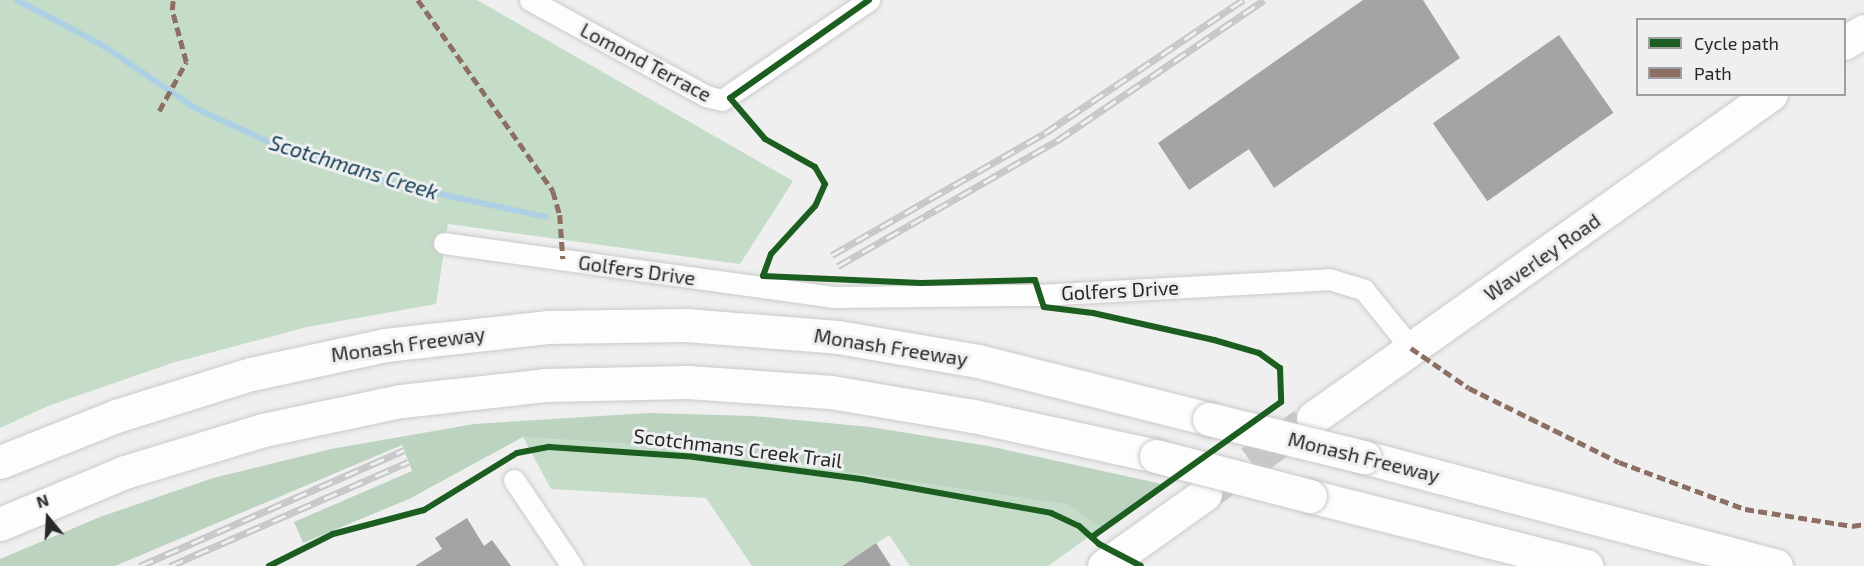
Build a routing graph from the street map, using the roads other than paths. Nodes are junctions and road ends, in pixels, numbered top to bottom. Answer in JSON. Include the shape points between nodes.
{"nodes":[{"id":1,"x":530,"y":0,"type":"edge"},
{"id":2,"x":869,"y":0,"type":"edge"},
{"id":3,"x":1864,"y":31,"type":"edge"},
{"id":4,"x":1846,"y":42,"type":"edge"},
{"id":5,"x":1768,"y":96,"type":"edge"},
{"id":6,"x":444,"y":243,"type":"dead end"},
{"id":7,"x":1411,"y":348,"type":"junction"},
{"id":8,"x":1313,"y":418,"type":"tunnel mouth"},
{"id":9,"x":0,"y":462,"type":"edge"},
{"id":10,"x":514,"y":480,"type":"dead end"},
{"id":11,"x":1205,"y":494,"type":"tunnel mouth"},
{"id":12,"x":0,"y":524,"type":"edge"},
{"id":13,"x":572,"y":566,"type":"edge"},
{"id":14,"x":1104,"y":566,"type":"edge"},
{"id":15,"x":1586,"y":566,"type":"edge"},
{"id":16,"x":1776,"y":566,"type":"edge"}],
"edges":[{"from":1,"to":2,"type":"street","name":"Lomond Terrace","via":[[715,100],[730,98]]},
{"from":3,"to":4,"type":"main road"},
{"from":5,"to":7,"type":"main road","name":"Waverley Road"},
{"from":6,"to":7,"type":"street","name":"Golfers Drive","via":[[833,297],[1038,295],[1329,279],[1364,290]]},
{"from":7,"to":8,"type":"main road","name":"Waverley Road"},
{"from":9,"to":16,"type":"main road","name":"Monash Freeway","bridge":true,"via":[[128,412],[251,374],[385,345],[547,327],[686,325],[838,337],[978,361]]},
{"from":10,"to":13,"type":"street"},
{"from":11,"to":14,"type":"main road"},
{"from":12,"to":15,"type":"main road","bridge":true,"via":[[125,472],[263,430],[401,401],[545,385],[688,382],[831,392],[973,416],[1156,456]]}]}
